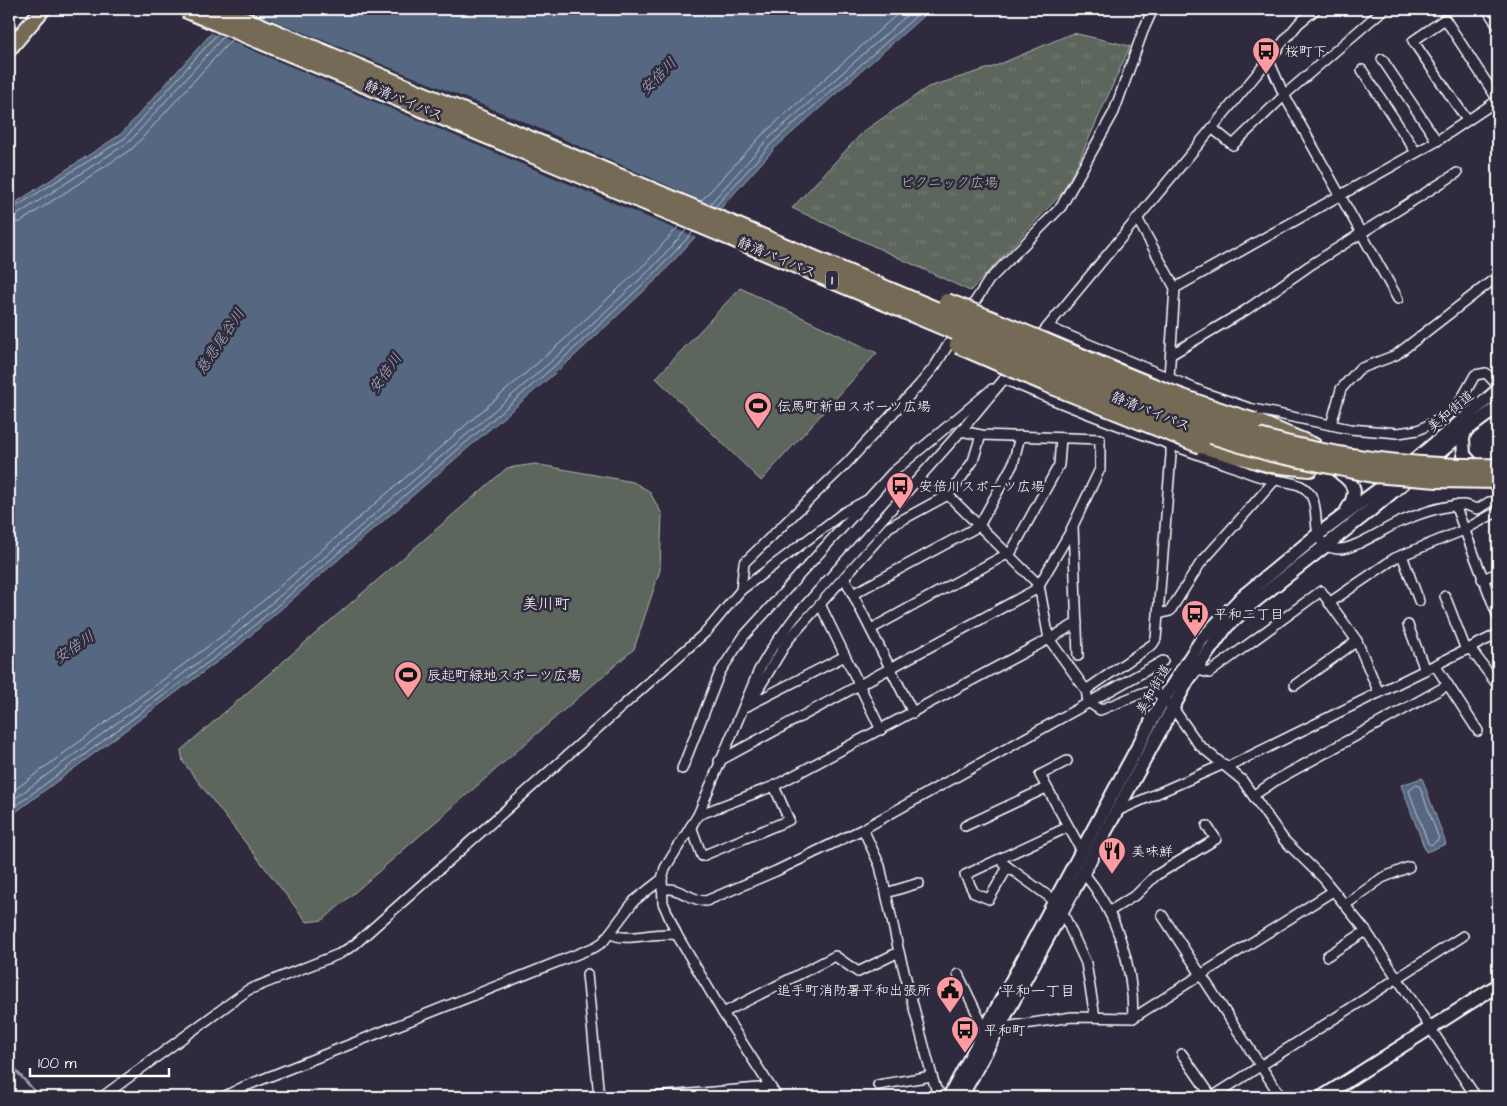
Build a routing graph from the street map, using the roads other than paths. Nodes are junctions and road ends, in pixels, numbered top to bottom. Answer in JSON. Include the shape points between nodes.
{"nodes":[{"id":1,"x":43,"y":9,"type":"edge"},
{"id":2,"x":185,"y":9,"type":"edge"},
{"id":3,"x":219,"y":9,"type":"edge"},
{"id":4,"x":1153,"y":9,"type":"edge"},
{"id":5,"x":1316,"y":9,"type":"edge"},
{"id":6,"x":1384,"y":9,"type":"edge"},
{"id":7,"x":1487,"y":9,"type":"edge"},
{"id":8,"x":1498,"y":26,"type":"edge"},
{"id":9,"x":9,"y":49,"type":"edge"},
{"id":10,"x":1382,"y":59,"type":"dead end"},
{"id":11,"x":1269,"y":61,"type":"junction"},
{"id":12,"x":1362,"y":70,"type":"dead end"},
{"id":13,"x":1284,"y":95,"type":"junction"},
{"id":14,"x":1498,"y":100,"type":"edge"},
{"id":15,"x":1467,"y":120,"type":"junction"},
{"id":16,"x":1212,"y":128,"type":"junction"},
{"id":17,"x":1437,"y":141,"type":"junction"},
{"id":18,"x":1416,"y":152,"type":"junction"},
{"id":19,"x":1457,"y":173,"type":"dead end"},
{"id":20,"x":1340,"y":195,"type":"junction"},
{"id":21,"x":1137,"y":218,"type":"junction"},
{"id":22,"x":1362,"y":233,"type":"junction"},
{"id":23,"x":798,"y":252,"type":"junction"},
{"id":24,"x":771,"y":254,"type":"junction"},
{"id":25,"x":1498,"y":276,"type":"edge"},
{"id":26,"x":1175,"y":288,"type":"junction"},
{"id":27,"x":1398,"y":299,"type":"dead end"},
{"id":28,"x":1048,"y":327,"type":"junction"},
{"id":29,"x":1172,"y":354,"type":"junction"},
{"id":30,"x":1169,"y":378,"type":"junction"},
{"id":31,"x":1003,"y":381,"type":"junction"},
{"id":32,"x":1498,"y":386,"type":"edge"},
{"id":33,"x":1498,"y":390,"type":"edge"},
{"id":34,"x":1498,"y":407,"type":"edge"},
{"id":35,"x":1330,"y":425,"type":"junction"},
{"id":36,"x":961,"y":431,"type":"junction"},
{"id":37,"x":1465,"y":431,"type":"junction"},
{"id":38,"x":982,"y":434,"type":"junction"},
{"id":39,"x":1020,"y":436,"type":"junction"},
{"id":40,"x":1061,"y":438,"type":"junction"},
{"id":41,"x":1172,"y":445,"type":"junction"},
{"id":42,"x":1498,"y":467,"type":"edge"},
{"id":43,"x":1480,"y":471,"type":"junction"},
{"id":44,"x":1498,"y":471,"type":"edge"},
{"id":45,"x":1340,"y":472,"type":"junction"},
{"id":46,"x":1404,"y":475,"type":"junction"},
{"id":47,"x":1275,"y":480,"type":"junction"},
{"id":48,"x":1498,"y":480,"type":"edge"},
{"id":49,"x":1498,"y":485,"type":"edge"},
{"id":50,"x":948,"y":495,"type":"junction"},
{"id":51,"x":867,"y":500,"type":"junction"},
{"id":52,"x":1498,"y":501,"type":"edge"},
{"id":53,"x":1455,"y":506,"type":"junction"},
{"id":54,"x":1498,"y":514,"type":"edge"},
{"id":55,"x":1343,"y":516,"type":"junction"},
{"id":56,"x":979,"y":526,"type":"junction"},
{"id":57,"x":1073,"y":526,"type":"junction"},
{"id":58,"x":1464,"y":530,"type":"junction"},
{"id":59,"x":1320,"y":541,"type":"junction"},
{"id":60,"x":1008,"y":555,"type":"junction"},
{"id":61,"x":1402,"y":555,"type":"junction"},
{"id":62,"x":1498,"y":573,"type":"edge"},
{"id":63,"x":844,"y":577,"type":"junction"},
{"id":64,"x":1482,"y":579,"type":"junction"},
{"id":65,"x":1039,"y":585,"type":"junction"},
{"id":66,"x":740,"y":590,"type":"junction"},
{"id":67,"x":853,"y":594,"type":"junction"},
{"id":68,"x":1445,"y":596,"type":"dead end"},
{"id":69,"x":1419,"y":601,"type":"dead end"},
{"id":70,"x":1330,"y":603,"type":"junction"},
{"id":71,"x":820,"y":604,"type":"junction"},
{"id":72,"x":1159,"y":614,"type":"junction"},
{"id":73,"x":1498,"y":617,"type":"edge"},
{"id":74,"x":1077,"y":623,"type":"junction"},
{"id":75,"x":1408,"y":625,"type":"dead end"},
{"id":76,"x":871,"y":629,"type":"junction"},
{"id":77,"x":1498,"y":634,"type":"edge"},
{"id":78,"x":1049,"y":638,"type":"junction"},
{"id":79,"x":1357,"y":641,"type":"junction"},
{"id":80,"x":1468,"y":649,"type":"junction"},
{"id":81,"x":845,"y":656,"type":"junction"},
{"id":82,"x":1078,"y":656,"type":"dead end"},
{"id":83,"x":1163,"y":661,"type":"dead end"},
{"id":84,"x":1436,"y":665,"type":"junction"},
{"id":85,"x":890,"y":667,"type":"junction"},
{"id":86,"x":1195,"y":669,"type":"junction"},
{"id":87,"x":1425,"y":670,"type":"junction"},
{"id":88,"x":1494,"y":672,"type":"edge"},
{"id":89,"x":859,"y":684,"type":"junction"},
{"id":90,"x":1295,"y":685,"type":"dead end"},
{"id":91,"x":1448,"y":685,"type":"junction"},
{"id":92,"x":1498,"y":686,"type":"edge"},
{"id":93,"x":1086,"y":690,"type":"junction"},
{"id":94,"x":1379,"y":693,"type":"junction"},
{"id":95,"x":1164,"y":698,"type":"junction"},
{"id":96,"x":1088,"y":702,"type":"junction"},
{"id":97,"x":745,"y":707,"type":"junction"},
{"id":98,"x":1173,"y":708,"type":"junction"},
{"id":99,"x":913,"y":713,"type":"junction"},
{"id":100,"x":881,"y":730,"type":"junction"},
{"id":101,"x":1478,"y":731,"type":"dead end"},
{"id":102,"x":719,"y":760,"type":"junction"},
{"id":103,"x":1067,"y":761,"type":"dead end"},
{"id":104,"x":1226,"y":766,"type":"junction"},
{"id":105,"x":682,"y":769,"type":"dead end"},
{"id":106,"x":774,"y":786,"type":"junction"},
{"id":107,"x":1046,"y":788,"type":"junction"},
{"id":108,"x":1254,"y":795,"type":"junction"},
{"id":109,"x":1114,"y":812,"type":"junction"},
{"id":110,"x":698,"y":815,"type":"junction"},
{"id":111,"x":691,"y":826,"type":"junction"},
{"id":112,"x":965,"y":826,"type":"dead end"},
{"id":113,"x":1207,"y":826,"type":"dead end"},
{"id":114,"x":1068,"y":827,"type":"junction"},
{"id":115,"x":863,"y":829,"type":"junction"},
{"id":116,"x":1082,"y":851,"type":"junction"},
{"id":117,"x":997,"y":860,"type":"junction"},
{"id":118,"x":1008,"y":867,"type":"junction"},
{"id":119,"x":1410,"y":867,"type":"dead end"},
{"id":120,"x":1083,"y":872,"type":"junction"},
{"id":121,"x":662,"y":879,"type":"junction"},
{"id":122,"x":919,"y":884,"type":"dead end"},
{"id":123,"x":662,"y":890,"type":"junction"},
{"id":124,"x":1333,"y":891,"type":"junction"},
{"id":125,"x":886,"y":893,"type":"junction"},
{"id":126,"x":1345,"y":905,"type":"junction"},
{"id":127,"x":1058,"y":906,"type":"junction"},
{"id":128,"x":1110,"y":911,"type":"junction"},
{"id":129,"x":1162,"y":915,"type":"dead end"},
{"id":130,"x":1366,"y":931,"type":"junction"},
{"id":131,"x":610,"y":933,"type":"junction"},
{"id":132,"x":676,"y":934,"type":"junction"},
{"id":133,"x":1463,"y":936,"type":"dead end"},
{"id":134,"x":899,"y":952,"type":"junction"},
{"id":135,"x":1327,"y":956,"type":"dead end"},
{"id":136,"x":587,"y":974,"type":"dead end"},
{"id":137,"x":958,"y":974,"type":"dead end"},
{"id":138,"x":1201,"y":974,"type":"junction"},
{"id":139,"x":1398,"y":978,"type":"junction"},
{"id":140,"x":1498,"y":985,"type":"edge"},
{"id":141,"x":723,"y":1013,"type":"junction"},
{"id":142,"x":1095,"y":1017,"type":"junction"},
{"id":143,"x":1133,"y":1018,"type":"junction"},
{"id":144,"x":1431,"y":1027,"type":"junction"},
{"id":145,"x":998,"y":1028,"type":"junction"},
{"id":146,"x":985,"y":1030,"type":"junction"},
{"id":147,"x":1182,"y":1054,"type":"dead end"},
{"id":148,"x":1262,"y":1066,"type":"junction"},
{"id":149,"x":932,"y":1076,"type":"junction"},
{"id":150,"x":878,"y":1085,"type":"dead end"},
{"id":151,"x":770,"y":1086,"type":"junction"},
{"id":152,"x":102,"y":1097,"type":"edge"},
{"id":153,"x":223,"y":1097,"type":"edge"},
{"id":154,"x":599,"y":1097,"type":"edge"},
{"id":155,"x":656,"y":1097,"type":"edge"},
{"id":156,"x":777,"y":1097,"type":"edge"},
{"id":157,"x":943,"y":1097,"type":"edge"},
{"id":158,"x":949,"y":1097,"type":"edge"},
{"id":159,"x":961,"y":1097,"type":"edge"},
{"id":160,"x":1212,"y":1097,"type":"edge"},
{"id":161,"x":1281,"y":1097,"type":"edge"},
{"id":162,"x":1322,"y":1097,"type":"edge"},
{"id":163,"x":1476,"y":1097,"type":"edge"}],
"edges":[{"from":1,"to":9,"type":"main road"},
{"from":2,"to":24,"type":"highway","name":"静清バイパス","number":"1","bridge":true},
{"from":3,"to":23,"type":"highway","name":"静清バイパス","number":"1","bridge":true},
{"from":4,"to":66,"type":"street","via":[[1142,30],[1114,112],[1061,207],[989,280],[935,366],[920,384],[848,463],[744,563]]},
{"from":5,"to":11,"type":"street","via":[[1299,23]]},
{"from":6,"to":13,"type":"street"},
{"from":7,"to":8,"type":"street"},
{"from":10,"to":17,"type":"street"},
{"from":11,"to":13,"type":"street"},
{"from":11,"to":16,"type":"street"},
{"from":12,"to":18,"type":"street"},
{"from":13,"to":16,"type":"street","via":[[1233,145]]},
{"from":13,"to":20,"type":"street"},
{"from":14,"to":15,"type":"street"},
{"from":14,"to":15,"type":"street","via":[[1445,19],[1413,41]]},
{"from":15,"to":17,"type":"street"},
{"from":16,"to":21,"type":"street"},
{"from":17,"to":18,"type":"street"},
{"from":18,"to":20,"type":"street"},
{"from":19,"to":22,"type":"street"},
{"from":20,"to":22,"type":"street"},
{"from":20,"to":26,"type":"street"},
{"from":21,"to":26,"type":"street"},
{"from":21,"to":28,"type":"street"},
{"from":22,"to":27,"type":"street"},
{"from":22,"to":29,"type":"street","via":[[1246,310]]},
{"from":23,"to":42,"type":"highway","name":"静清バイパス","number":"1","bridge":true,"via":[[1206,421],[1291,445],[1376,461]]},
{"from":23,"to":46,"type":"highway","bridge":true,"via":[[1021,330],[1122,375],[1205,407],[1255,422],[1339,458]]},
{"from":24,"to":45,"type":"highway","bridge":true,"via":[[886,312],[998,363],[1201,445],[1271,464]]},
{"from":24,"to":48,"type":"highway","name":"静清バイパス","number":"1","bridge":true,"via":[[1230,442],[1372,474]]},
{"from":25,"to":35,"type":"street","via":[[1396,354],[1359,369],[1341,389]]},
{"from":26,"to":29,"type":"street"},
{"from":28,"to":30,"type":"street"},
{"from":28,"to":31,"type":"street"},
{"from":29,"to":30,"type":"street"},
{"from":30,"to":35,"type":"street","via":[[1249,408]]},
{"from":30,"to":41,"type":"street"},
{"from":31,"to":36,"type":"street"},
{"from":31,"to":41,"type":"street"},
{"from":31,"to":51,"type":"street","via":[[892,473]]},
{"from":32,"to":35,"type":"street","via":[[1486,374],[1475,375],[1459,404],[1448,415],[1408,433]]},
{"from":33,"to":46,"type":"street","name":"美和街道"},
{"from":34,"to":37,"type":"street","name":"美和街道"},
{"from":36,"to":38,"type":"street"},
{"from":36,"to":97,"type":"street","via":[[794,618],[772,648]]},
{"from":37,"to":43,"type":"street","via":[[1464,455]]},
{"from":37,"to":46,"type":"street","name":"美和街道"},
{"from":38,"to":39,"type":"street"},
{"from":38,"to":50,"type":"street","via":[[968,470]]},
{"from":39,"to":40,"type":"street"},
{"from":39,"to":56,"type":"street","via":[[1013,464]]},
{"from":40,"to":57,"type":"street","via":[[1100,439],[1100,469]]},
{"from":40,"to":60,"type":"street","via":[[1058,465]]},
{"from":41,"to":47,"type":"street"},
{"from":41,"to":72,"type":"street"},
{"from":43,"to":44,"type":"highway"},
{"from":43,"to":46,"type":"highway"},
{"from":45,"to":46,"type":"highway"},
{"from":45,"to":55,"type":"street","via":[[1351,483],[1354,498]]},
{"from":46,"to":49,"type":"highway"},
{"from":46,"to":55,"type":"street","name":"美和街道"},
{"from":46,"to":59,"type":"street","name":"美和街道","via":[[1371,510]]},
{"from":47,"to":59,"type":"street","via":[[1300,485],[1307,490],[1315,506]]},
{"from":47,"to":72,"type":"street","via":[[1200,564],[1170,611]]},
{"from":50,"to":56,"type":"street"},
{"from":50,"to":63,"type":"street","via":[[889,527]]},
{"from":51,"to":66,"type":"street","via":[[843,513]]},
{"from":51,"to":105,"type":"street","via":[[730,655],[710,694]]},
{"from":52,"to":53,"type":"street","via":[[1478,509],[1468,505]]},
{"from":53,"to":58,"type":"street"},
{"from":53,"to":59,"type":"street","via":[[1403,520],[1338,550]]},
{"from":54,"to":58,"type":"street"},
{"from":55,"to":59,"type":"street","name":"美和街道"},
{"from":56,"to":60,"type":"street"},
{"from":56,"to":67,"type":"street"},
{"from":57,"to":65,"type":"street"},
{"from":57,"to":74,"type":"street"},
{"from":58,"to":61,"type":"street"},
{"from":58,"to":64,"type":"street"},
{"from":59,"to":86,"type":"street","name":"美和街道","via":[[1227,626]]},
{"from":59,"to":95,"type":"street","name":"美和街道","via":[[1242,597],[1220,619],[1198,645]]},
{"from":60,"to":65,"type":"street"},
{"from":60,"to":76,"type":"street"},
{"from":61,"to":69,"type":"street"},
{"from":61,"to":70,"type":"street"},
{"from":62,"to":64,"type":"street"},
{"from":63,"to":67,"type":"street"},
{"from":63,"to":71,"type":"street"},
{"from":64,"to":73,"type":"street"},
{"from":65,"to":78,"type":"street"},
{"from":65,"to":85,"type":"street"},
{"from":66,"to":152,"type":"street","via":[[707,631],[354,945],[248,990]]},
{"from":67,"to":76,"type":"street"},
{"from":68,"to":80,"type":"street"},
{"from":70,"to":79,"type":"street"},
{"from":70,"to":86,"type":"street","via":[[1321,591],[1209,673]]},
{"from":71,"to":81,"type":"street"},
{"from":71,"to":97,"type":"street","via":[[783,646]]},
{"from":72,"to":93,"type":"street","via":[[1153,644]]},
{"from":74,"to":78,"type":"street"},
{"from":74,"to":82,"type":"street"},
{"from":75,"to":87,"type":"street"},
{"from":76,"to":85,"type":"street"},
{"from":77,"to":80,"type":"street"},
{"from":78,"to":93,"type":"street"},
{"from":78,"to":99,"type":"street"},
{"from":79,"to":90,"type":"street"},
{"from":79,"to":94,"type":"street"},
{"from":80,"to":84,"type":"street"},
{"from":80,"to":88,"type":"street"},
{"from":81,"to":89,"type":"street"},
{"from":81,"to":97,"type":"street"},
{"from":83,"to":96,"type":"street"},
{"from":84,"to":87,"type":"street"},
{"from":84,"to":91,"type":"street"},
{"from":85,"to":89,"type":"street"},
{"from":85,"to":99,"type":"street"},
{"from":86,"to":98,"type":"street","name":"美和街道"},
{"from":87,"to":94,"type":"street"},
{"from":88,"to":92,"type":"street"},
{"from":89,"to":100,"type":"street"},
{"from":89,"to":102,"type":"street"},
{"from":91,"to":101,"type":"street"},
{"from":91,"to":108,"type":"street"},
{"from":93,"to":96,"type":"street"},
{"from":94,"to":104,"type":"street"},
{"from":95,"to":96,"type":"street","via":[[1148,692],[1100,710]]},
{"from":95,"to":98,"type":"street"},
{"from":95,"to":116,"type":"street","name":"美和街道"},
{"from":96,"to":115,"type":"street"},
{"from":97,"to":102,"type":"street"},
{"from":98,"to":104,"type":"street","via":[[1200,744]]},
{"from":98,"to":109,"type":"street","name":"美和街道"},
{"from":99,"to":100,"type":"street"},
{"from":100,"to":106,"type":"street"},
{"from":102,"to":110,"type":"street"},
{"from":103,"to":107,"type":"street","via":[[1040,775]]},
{"from":104,"to":108,"type":"street"},
{"from":104,"to":109,"type":"street"},
{"from":106,"to":110,"type":"street"},
{"from":106,"to":111,"type":"street","via":[[789,820],[702,856]]},
{"from":107,"to":112,"type":"street"},
{"from":107,"to":114,"type":"street"},
{"from":108,"to":124,"type":"street","via":[[1284,840]]},
{"from":109,"to":120,"type":"street","name":"美和街道"},
{"from":110,"to":111,"type":"street"},
{"from":111,"to":121,"type":"street","via":[[665,868]]},
{"from":113,"to":128,"type":"street","via":[[1216,839],[1155,876],[1137,894]]},
{"from":114,"to":116,"type":"street"},
{"from":114,"to":117,"type":"street"},
{"from":115,"to":123,"type":"street","via":[[706,901],[674,889]]},
{"from":115,"to":125,"type":"street","via":[[880,866]]},
{"from":116,"to":127,"type":"street","name":"美和街道"},
{"from":117,"to":118,"type":"street"},
{"from":117,"to":118,"type":"street","via":[[965,875],[974,893],[989,899]]},
{"from":118,"to":127,"type":"street"},
{"from":119,"to":126,"type":"street","via":[[1382,878]]},
{"from":120,"to":127,"type":"street","name":"美和街道"},
{"from":120,"to":128,"type":"street"},
{"from":121,"to":123,"type":"street"},
{"from":121,"to":131,"type":"street","via":[[641,894]]},
{"from":122,"to":125,"type":"street"},
{"from":123,"to":132,"type":"street"},
{"from":124,"to":126,"type":"street"},
{"from":124,"to":138,"type":"street"},
{"from":125,"to":134,"type":"street"},
{"from":126,"to":130,"type":"street"},
{"from":127,"to":142,"type":"street","via":[[1086,962]]},
{"from":127,"to":145,"type":"street","name":"美和街道"},
{"from":127,"to":146,"type":"street","name":"美和街道"},
{"from":128,"to":143,"type":"street","via":[[1123,941],[1129,968]]},
{"from":129,"to":138,"type":"street"},
{"from":130,"to":135,"type":"street"},
{"from":130,"to":139,"type":"street"},
{"from":131,"to":132,"type":"street","via":[[620,938],[664,932]]},
{"from":131,"to":153,"type":"street","via":[[594,947]]},
{"from":132,"to":141,"type":"street"},
{"from":133,"to":139,"type":"street"},
{"from":134,"to":141,"type":"street","via":[[858,972],[835,956]]},
{"from":134,"to":149,"type":"street"},
{"from":136,"to":154,"type":"street"},
{"from":137,"to":146,"type":"street"},
{"from":138,"to":143,"type":"street"},
{"from":138,"to":148,"type":"street"},
{"from":139,"to":144,"type":"street"},
{"from":139,"to":148,"type":"street"},
{"from":140,"to":144,"type":"street"},
{"from":141,"to":151,"type":"street"},
{"from":142,"to":143,"type":"street"},
{"from":142,"to":145,"type":"street","via":[[1072,1017]]},
{"from":144,"to":162,"type":"street"},
{"from":144,"to":163,"type":"street"},
{"from":145,"to":146,"type":"street"},
{"from":145,"to":159,"type":"street","name":"美和街道"},
{"from":146,"to":158,"type":"street","name":"美和街道"},
{"from":147,"to":160,"type":"street"},
{"from":148,"to":160,"type":"street"},
{"from":148,"to":161,"type":"street"},
{"from":149,"to":150,"type":"street"},
{"from":149,"to":157,"type":"street"},
{"from":151,"to":155,"type":"street"},
{"from":151,"to":156,"type":"street"}]}
